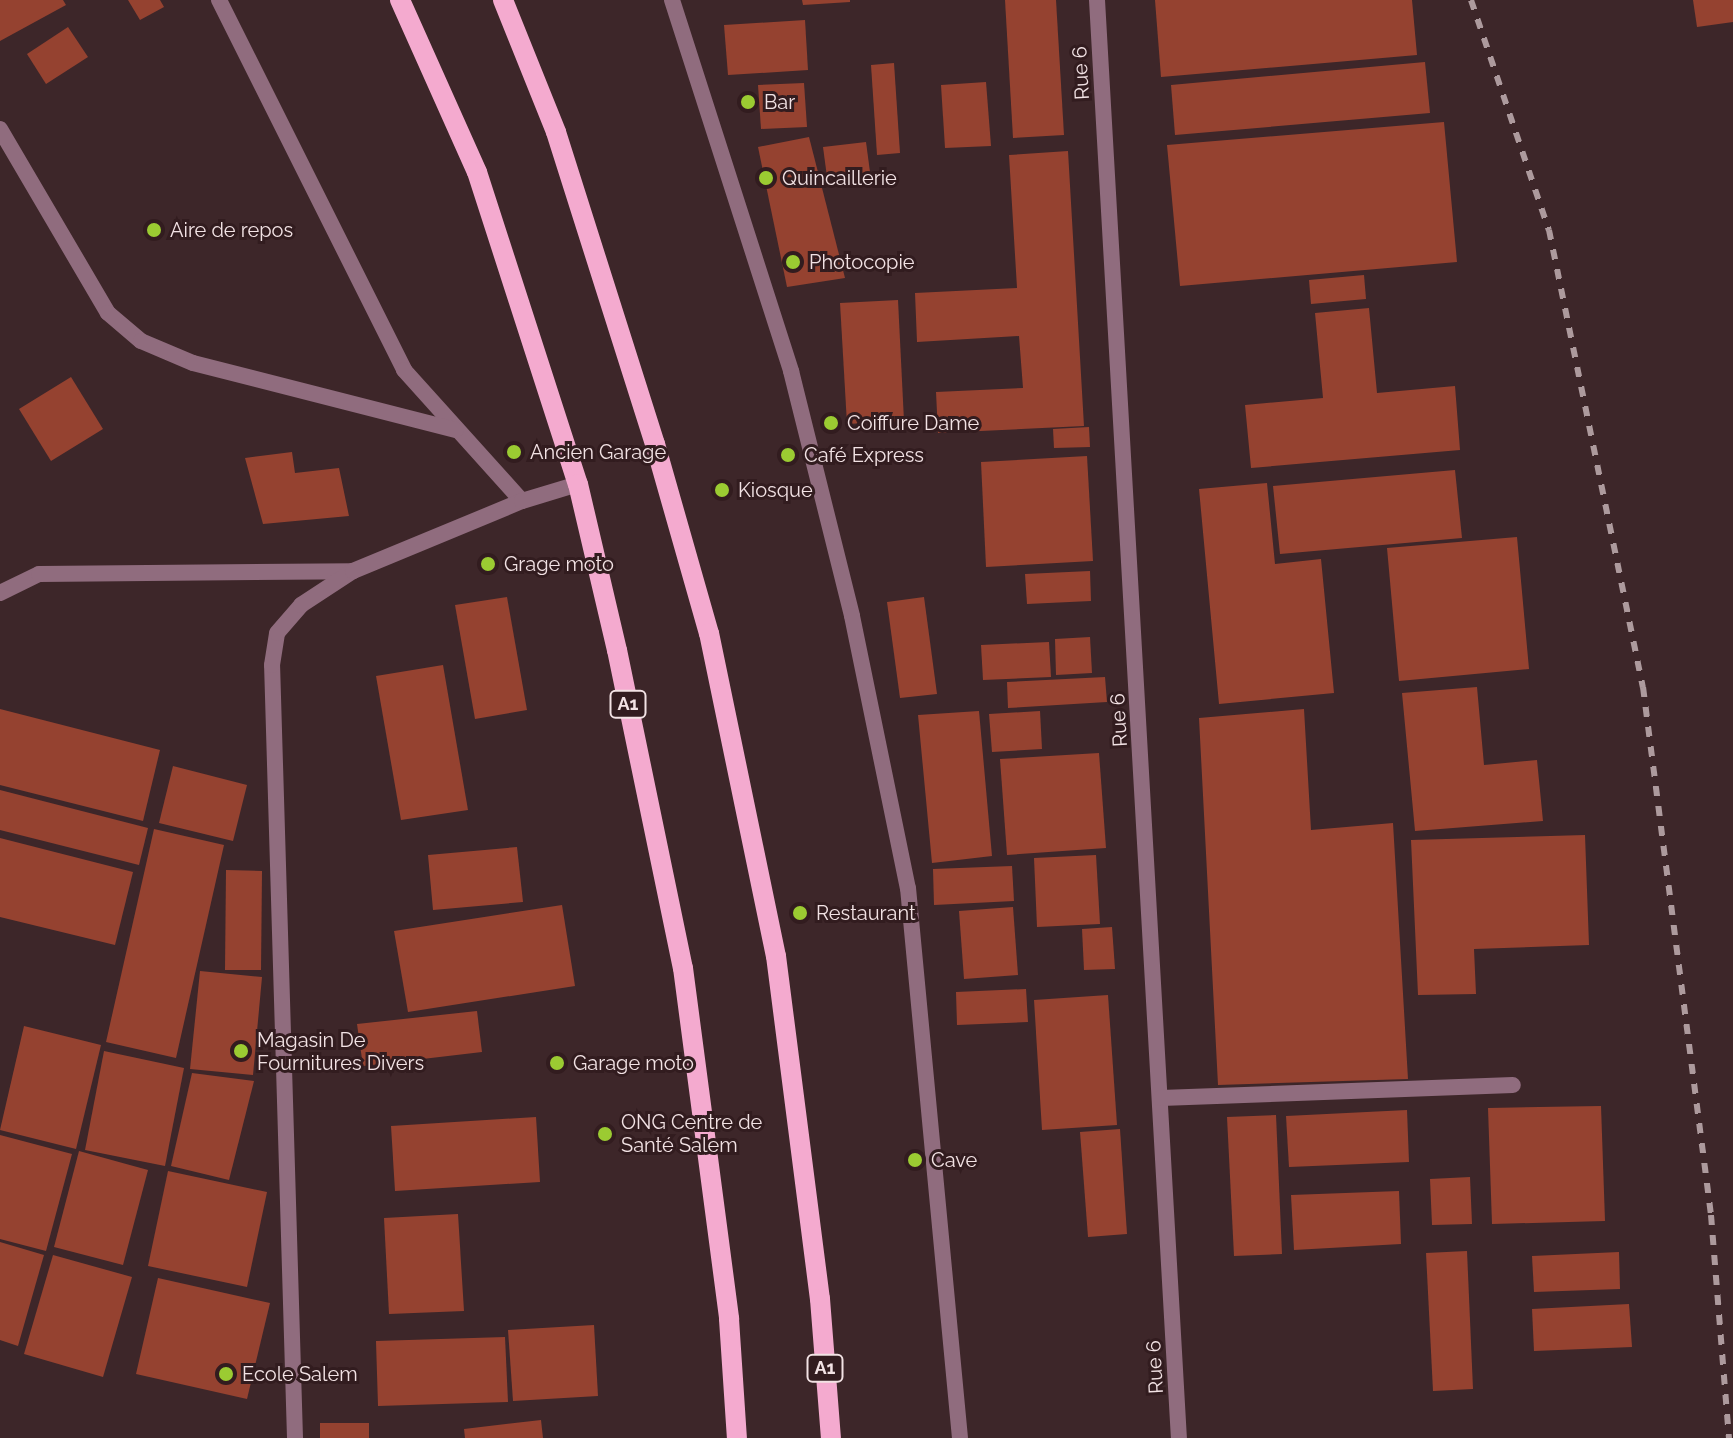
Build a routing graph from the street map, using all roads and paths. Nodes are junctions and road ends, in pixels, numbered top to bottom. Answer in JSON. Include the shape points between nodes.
{"nodes":[{"id":1,"x":219,"y":0,"type":"edge"},
{"id":2,"x":400,"y":0,"type":"edge"},
{"id":3,"x":503,"y":0,"type":"edge"},
{"id":4,"x":672,"y":0,"type":"edge"},
{"id":5,"x":1097,"y":0,"type":"edge"},
{"id":6,"x":0,"y":129,"type":"edge"},
{"id":7,"x":456,"y":430,"type":"junction"},
{"id":8,"x":578,"y":484,"type":"junction"},
{"id":9,"x":522,"y":501,"type":"junction"},
{"id":10,"x":353,"y":571,"type":"junction"},
{"id":11,"x":0,"y":593,"type":"edge"},
{"id":12,"x":1513,"y":1085,"type":"dead end"},
{"id":13,"x":1161,"y":1098,"type":"junction"},
{"id":14,"x":295,"y":1438,"type":"edge"},
{"id":15,"x":737,"y":1438,"type":"edge"},
{"id":16,"x":831,"y":1438,"type":"edge"},
{"id":17,"x":960,"y":1438,"type":"edge"},
{"id":18,"x":1179,"y":1438,"type":"edge"}],
"edges":[{"from":1,"to":7,"type":"street","via":[[404,370]]},
{"from":2,"to":8,"type":"main road","number":"A1","via":[[477,172]]},
{"from":3,"to":16,"type":"main road","number":"A1","via":[[556,132],[709,633],[776,956],[820,1299]]},
{"from":4,"to":17,"type":"street","via":[[791,371],[852,616],[908,888]]},
{"from":5,"to":13,"type":"street","name":"Rue 6"},
{"from":6,"to":7,"type":"street","via":[[108,313],[141,341],[193,363]]},
{"from":7,"to":9,"type":"street"},
{"from":8,"to":9,"type":"street"},
{"from":8,"to":15,"type":"main road","number":"A1","via":[[683,968],[729,1319]]},
{"from":9,"to":10,"type":"street"},
{"from":10,"to":11,"type":"street","via":[[39,574]]},
{"from":10,"to":14,"type":"street","via":[[301,605],[277,633],[272,665]]},
{"from":12,"to":13,"type":"street"},
{"from":13,"to":18,"type":"street","name":"Rue 6"}]}
